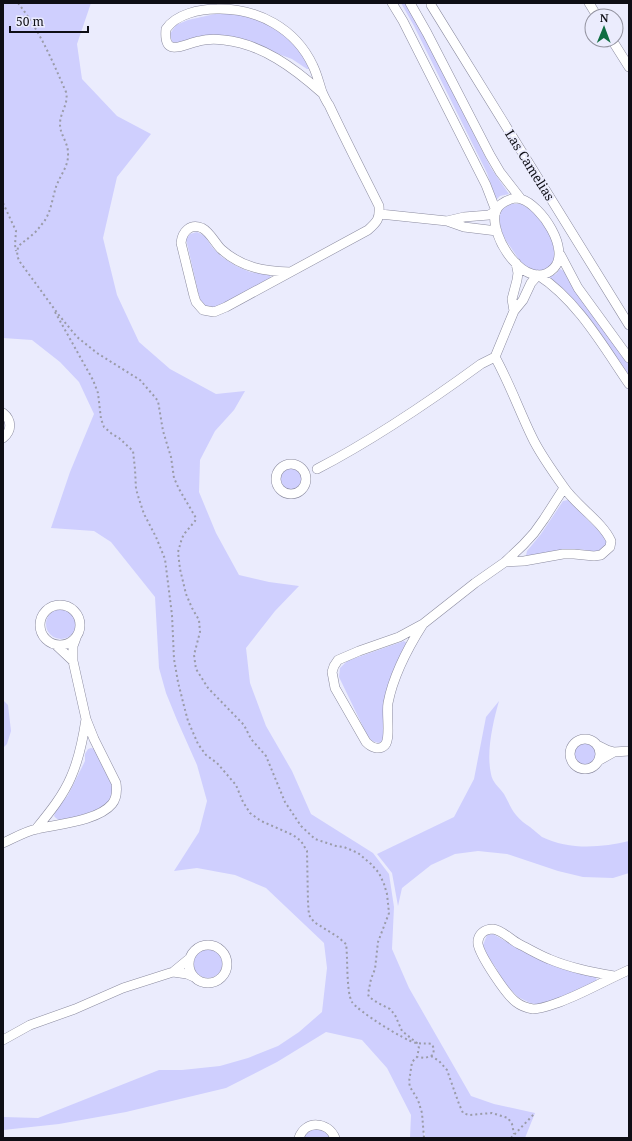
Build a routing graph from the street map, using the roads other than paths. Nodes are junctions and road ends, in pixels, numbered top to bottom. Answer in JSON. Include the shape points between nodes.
{"nodes":[{"id":1,"x":392,"y":3,"type":"edge"},
{"id":2,"x":410,"y":3,"type":"edge"},
{"id":3,"x":431,"y":5,"type":"dead end"},
{"id":4,"x":617,"y":48,"type":"edge"},
{"id":5,"x":629,"y":66,"type":"edge"},
{"id":6,"x":322,"y":93,"type":"junction"},
{"id":7,"x":521,"y":198,"type":"junction"},
{"id":8,"x":496,"y":211,"type":"junction"},
{"id":9,"x":380,"y":214,"type":"junction"},
{"id":10,"x":447,"y":221,"type":"junction"},
{"id":11,"x":497,"y":231,"type":"junction"},
{"id":12,"x":560,"y":254,"type":"junction"},
{"id":13,"x":516,"y":263,"type":"junction"},
{"id":14,"x":290,"y":272,"type":"junction"},
{"id":15,"x":538,"y":275,"type":"junction"},
{"id":16,"x":514,"y":310,"type":"junction"},
{"id":17,"x":629,"y":325,"type":"edge"},
{"id":18,"x":494,"y":356,"type":"junction"},
{"id":19,"x":629,"y":358,"type":"edge"},
{"id":20,"x":629,"y":384,"type":"edge"},
{"id":21,"x":3,"y":413,"type":"edge"},
{"id":22,"x":3,"y":438,"type":"edge"},
{"id":23,"x":300,"y":467,"type":"junction"},
{"id":24,"x":317,"y":469,"type":"junction"},
{"id":25,"x":306,"y":482,"type":"junction"},
{"id":26,"x":564,"y":488,"type":"junction"},
{"id":27,"x":505,"y":562,"type":"junction"},
{"id":28,"x":423,"y":624,"type":"junction"},
{"id":29,"x":76,"y":638,"type":"junction"},
{"id":30,"x":56,"y":645,"type":"junction"},
{"id":31,"x":73,"y":660,"type":"junction"},
{"id":32,"x":86,"y":719,"type":"junction"},
{"id":33,"x":597,"y":745,"type":"junction"},
{"id":34,"x":629,"y":751,"type":"edge"},
{"id":35,"x":614,"y":752,"type":"junction"},
{"id":36,"x":598,"y":761,"type":"junction"},
{"id":37,"x":36,"y":829,"type":"junction"},
{"id":38,"x":3,"y":842,"type":"edge"},
{"id":39,"x":190,"y":958,"type":"junction"},
{"id":40,"x":629,"y":970,"type":"edge"},
{"id":41,"x":173,"y":972,"type":"junction"},
{"id":42,"x":614,"y":976,"type":"junction"},
{"id":43,"x":194,"y":977,"type":"junction"},
{"id":44,"x":3,"y":1040,"type":"edge"},
{"id":45,"x":299,"y":1138,"type":"edge"},
{"id":46,"x":335,"y":1138,"type":"edge"}],
"edges":[{"from":1,"to":8,"type":"street","via":[[486,185]]},
{"from":2,"to":7,"type":"street","via":[[490,155]]},
{"from":3,"to":17,"type":"street","name":"Las Camelias"},
{"from":4,"to":5,"type":"street"},
{"from":6,"to":6,"type":"street","via":[[314,66],[305,51],[295,39],[271,21],[242,10],[210,9],[184,15],[173,21],[166,29],[166,40],[175,48],[212,39],[253,47],[305,77]]},
{"from":6,"to":9,"type":"street","via":[[379,206]]},
{"from":7,"to":8,"type":"street","via":[[508,200]]},
{"from":7,"to":12,"type":"street","via":[[537,209],[545,219],[552,230]]},
{"from":8,"to":10,"type":"street","via":[[489,215]]},
{"from":8,"to":11,"type":"street"},
{"from":9,"to":10,"type":"street"},
{"from":9,"to":14,"type":"street","via":[[368,230]]},
{"from":10,"to":11,"type":"street","via":[[464,227]]},
{"from":11,"to":13,"type":"street","via":[[502,244]]},
{"from":12,"to":15,"type":"street","via":[[556,267],[550,272]]},
{"from":12,"to":19,"type":"street","via":[[578,288]]},
{"from":13,"to":15,"type":"street","via":[[526,272]]},
{"from":13,"to":16,"type":"street","via":[[518,273],[512,298]]},
{"from":14,"to":14,"type":"street","via":[[260,269],[239,262],[220,248],[202,229],[196,227],[189,228],[181,236],[196,302],[208,312],[226,307]]},
{"from":15,"to":16,"type":"street"},
{"from":15,"to":20,"type":"street","via":[[569,300]]},
{"from":16,"to":18,"type":"street"},
{"from":18,"to":24,"type":"street","via":[[406,417]]},
{"from":18,"to":26,"type":"street","via":[[532,438]]},
{"from":21,"to":22,"type":"street","via":[[10,422],[10,428]]},
{"from":23,"to":24,"type":"street"},
{"from":23,"to":25,"type":"street","via":[[305,474]]},
{"from":23,"to":25,"type":"street","via":[[285,465],[278,472],[276,482],[282,491],[291,494],[301,491]]},
{"from":24,"to":25,"type":"street"},
{"from":26,"to":27,"type":"street","via":[[534,533]]},
{"from":26,"to":27,"type":"street","via":[[604,530],[611,541],[610,547],[601,555],[594,556],[569,554]]},
{"from":27,"to":28,"type":"street"},
{"from":28,"to":28,"type":"street","via":[[399,637],[345,656],[334,666],[332,672],[335,688],[371,747],[381,748],[388,739],[390,694],[395,678]]},
{"from":29,"to":30,"type":"street","via":[[67,644]]},
{"from":29,"to":30,"type":"street","via":[[80,625],[76,612],[64,605],[50,607],[41,617],[41,631],[49,642]]},
{"from":29,"to":31,"type":"street"},
{"from":30,"to":31,"type":"street"},
{"from":31,"to":32,"type":"street"},
{"from":32,"to":37,"type":"street","via":[[78,761],[71,778]]},
{"from":32,"to":37,"type":"street","via":[[116,783],[116,797],[107,809],[98,814]]},
{"from":33,"to":35,"type":"street"},
{"from":33,"to":36,"type":"street","via":[[600,753]]},
{"from":33,"to":36,"type":"street","via":[[583,739],[574,744],[569,753],[572,763],[581,769],[591,768]]},
{"from":34,"to":35,"type":"street"},
{"from":35,"to":36,"type":"street"},
{"from":37,"to":38,"type":"street"},
{"from":39,"to":41,"type":"street"},
{"from":39,"to":43,"type":"street","via":[[189,968]]},
{"from":39,"to":43,"type":"street","via":[[198,948],[210,945],[222,951],[227,963],[223,975],[212,982],[200,981]]},
{"from":40,"to":42,"type":"street"},
{"from":41,"to":43,"type":"street"},
{"from":41,"to":44,"type":"street","via":[[123,988],[30,1025]]},
{"from":42,"to":42,"type":"street","via":[[550,959],[495,930],[485,931],[478,939],[481,953],[504,990],[516,1002],[527,1008],[543,1008],[554,1004]]},
{"from":45,"to":46,"type":"street","via":[[304,1129],[316,1124],[328,1128]]}]}
